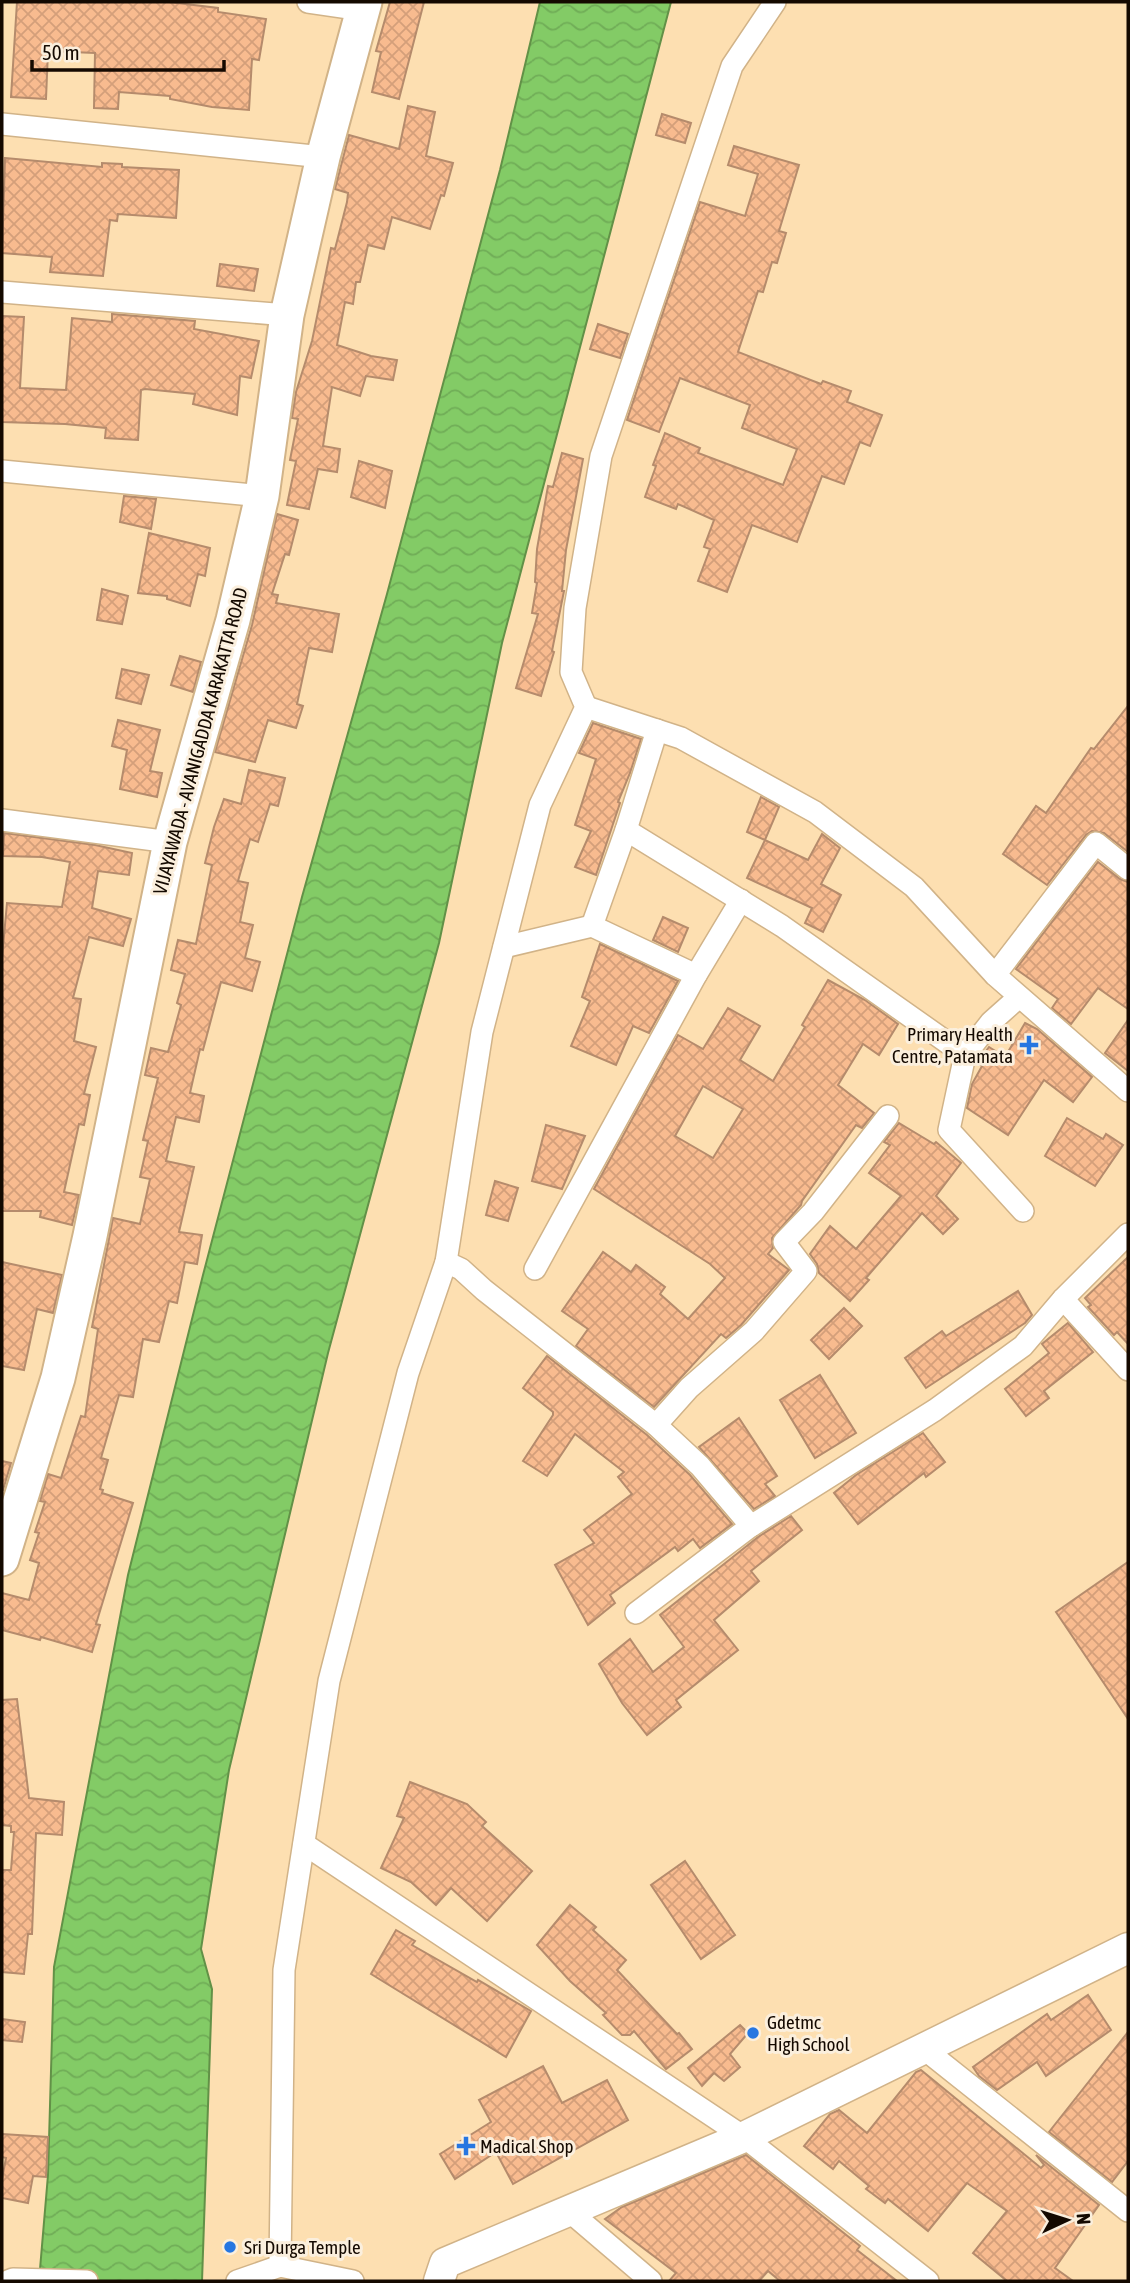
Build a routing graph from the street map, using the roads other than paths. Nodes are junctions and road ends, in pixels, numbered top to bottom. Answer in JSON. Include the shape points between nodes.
{"nodes":[{"id":1,"x":308,"y":2,"type":"edge"},
{"id":2,"x":775,"y":2,"type":"edge"},
{"id":3,"x":364,"y":6,"type":"edge"},
{"id":4,"x":2,"y":124,"type":"edge"},
{"id":5,"x":323,"y":157,"type":"junction"},
{"id":6,"x":2,"y":292,"type":"edge"},
{"id":7,"x":287,"y":315,"type":"junction"},
{"id":8,"x":2,"y":471,"type":"edge"},
{"id":9,"x":262,"y":496,"type":"junction"},
{"id":10,"x":586,"y":707,"type":"junction"},
{"id":11,"x":657,"y":730,"type":"junction"},
{"id":12,"x":2,"y":820,"type":"edge"},
{"id":13,"x":626,"y":830,"type":"junction"},
{"id":14,"x":170,"y":842,"type":"junction"},
{"id":15,"x":1128,"y":869,"type":"edge"},
{"id":16,"x":741,"y":900,"type":"junction"},
{"id":17,"x":592,"y":926,"type":"junction"},
{"id":18,"x":504,"y":947,"type":"junction"},
{"id":19,"x":696,"y":975,"type":"junction"},
{"id":20,"x":995,"y":975,"type":"junction"},
{"id":21,"x":1019,"y":996,"type":"junction"},
{"id":22,"x":965,"y":1055,"type":"junction"},
{"id":23,"x":1128,"y":1091,"type":"edge"},
{"id":24,"x":888,"y":1116,"type":"dead end"},
{"id":25,"x":1023,"y":1211,"type":"dead end"},
{"id":26,"x":1128,"y":1234,"type":"edge"},
{"id":27,"x":446,"y":1262,"type":"junction"},
{"id":28,"x":535,"y":1269,"type":"dead end"},
{"id":29,"x":1063,"y":1299,"type":"junction"},
{"id":30,"x":1128,"y":1370,"type":"edge"},
{"id":31,"x":656,"y":1425,"type":"junction"},
{"id":32,"x":751,"y":1526,"type":"junction"},
{"id":33,"x":2,"y":1559,"type":"edge"},
{"id":34,"x":636,"y":1613,"type":"dead end"},
{"id":35,"x":304,"y":1844,"type":"junction"},
{"id":36,"x":1128,"y":1948,"type":"edge"},
{"id":37,"x":923,"y":2048,"type":"junction"},
{"id":38,"x":744,"y":2137,"type":"junction"},
{"id":39,"x":569,"y":2211,"type":"junction"},
{"id":40,"x":1128,"y":2211,"type":"edge"},
{"id":41,"x":280,"y":2266,"type":"junction"},
{"id":42,"x":11,"y":2280,"type":"edge"},
{"id":43,"x":87,"y":2281,"type":"edge"},
{"id":44,"x":237,"y":2281,"type":"edge"},
{"id":45,"x":354,"y":2281,"type":"edge"},
{"id":46,"x":439,"y":2281,"type":"edge"},
{"id":47,"x":651,"y":2281,"type":"edge"},
{"id":48,"x":928,"y":2281,"type":"edge"}],
"edges":[{"from":1,"to":3,"type":"street"},
{"from":2,"to":10,"type":"street","via":[[732,66],[601,456],[575,608],[571,671]]},
{"from":3,"to":5,"type":"main road","name":"VIJAYAWADA - AVANIGADDA KARAKATTA ROAD"},
{"from":4,"to":5,"type":"street"},
{"from":5,"to":7,"type":"main road","name":"VIJAYAWADA - AVANIGADDA KARAKATTA ROAD"},
{"from":6,"to":7,"type":"street"},
{"from":7,"to":9,"type":"main road","name":"VIJAYAWADA - AVANIGADDA KARAKATTA ROAD"},
{"from":8,"to":9,"type":"street"},
{"from":9,"to":14,"type":"main road","name":"VIJAYAWADA - AVANIGADDA KARAKATTA ROAD","via":[[233,620]]},
{"from":10,"to":11,"type":"street"},
{"from":10,"to":18,"type":"street","via":[[540,805]]},
{"from":11,"to":13,"type":"street"},
{"from":11,"to":20,"type":"street","via":[[681,738],[815,812],[914,887]]},
{"from":12,"to":14,"type":"street"},
{"from":13,"to":16,"type":"street"},
{"from":13,"to":17,"type":"street"},
{"from":14,"to":33,"type":"main road","name":"VIJAYAWADA - AVANIGADDA KARAKATTA ROAD","via":[[58,1378]]},
{"from":15,"to":20,"type":"street","via":[[1096,843]]},
{"from":16,"to":19,"type":"street"},
{"from":16,"to":22,"type":"street"},
{"from":17,"to":18,"type":"street"},
{"from":17,"to":19,"type":"street"},
{"from":18,"to":27,"type":"street","via":[[482,1032]]},
{"from":19,"to":28,"type":"street"},
{"from":20,"to":21,"type":"street"},
{"from":21,"to":22,"type":"street"},
{"from":21,"to":23,"type":"street"},
{"from":22,"to":25,"type":"street","via":[[949,1130]]},
{"from":24,"to":31,"type":"street","via":[[785,1242],[806,1271],[754,1331],[689,1388]]},
{"from":26,"to":29,"type":"street"},
{"from":27,"to":31,"type":"street","via":[[461,1269]]},
{"from":27,"to":35,"type":"street","via":[[408,1373],[329,1681]]},
{"from":29,"to":30,"type":"street"},
{"from":29,"to":32,"type":"street","via":[[1023,1346],[935,1410]]},
{"from":31,"to":32,"type":"street"},
{"from":32,"to":34,"type":"street"},
{"from":35,"to":38,"type":"street"},
{"from":35,"to":41,"type":"street","via":[[284,1970]]},
{"from":36,"to":37,"type":"street"},
{"from":37,"to":38,"type":"street"},
{"from":37,"to":40,"type":"street"},
{"from":38,"to":39,"type":"street"},
{"from":38,"to":48,"type":"street"},
{"from":39,"to":46,"type":"street","via":[[445,2263]]},
{"from":39,"to":47,"type":"street"},
{"from":41,"to":44,"type":"street"},
{"from":41,"to":45,"type":"street"},
{"from":42,"to":43,"type":"street"}]}
